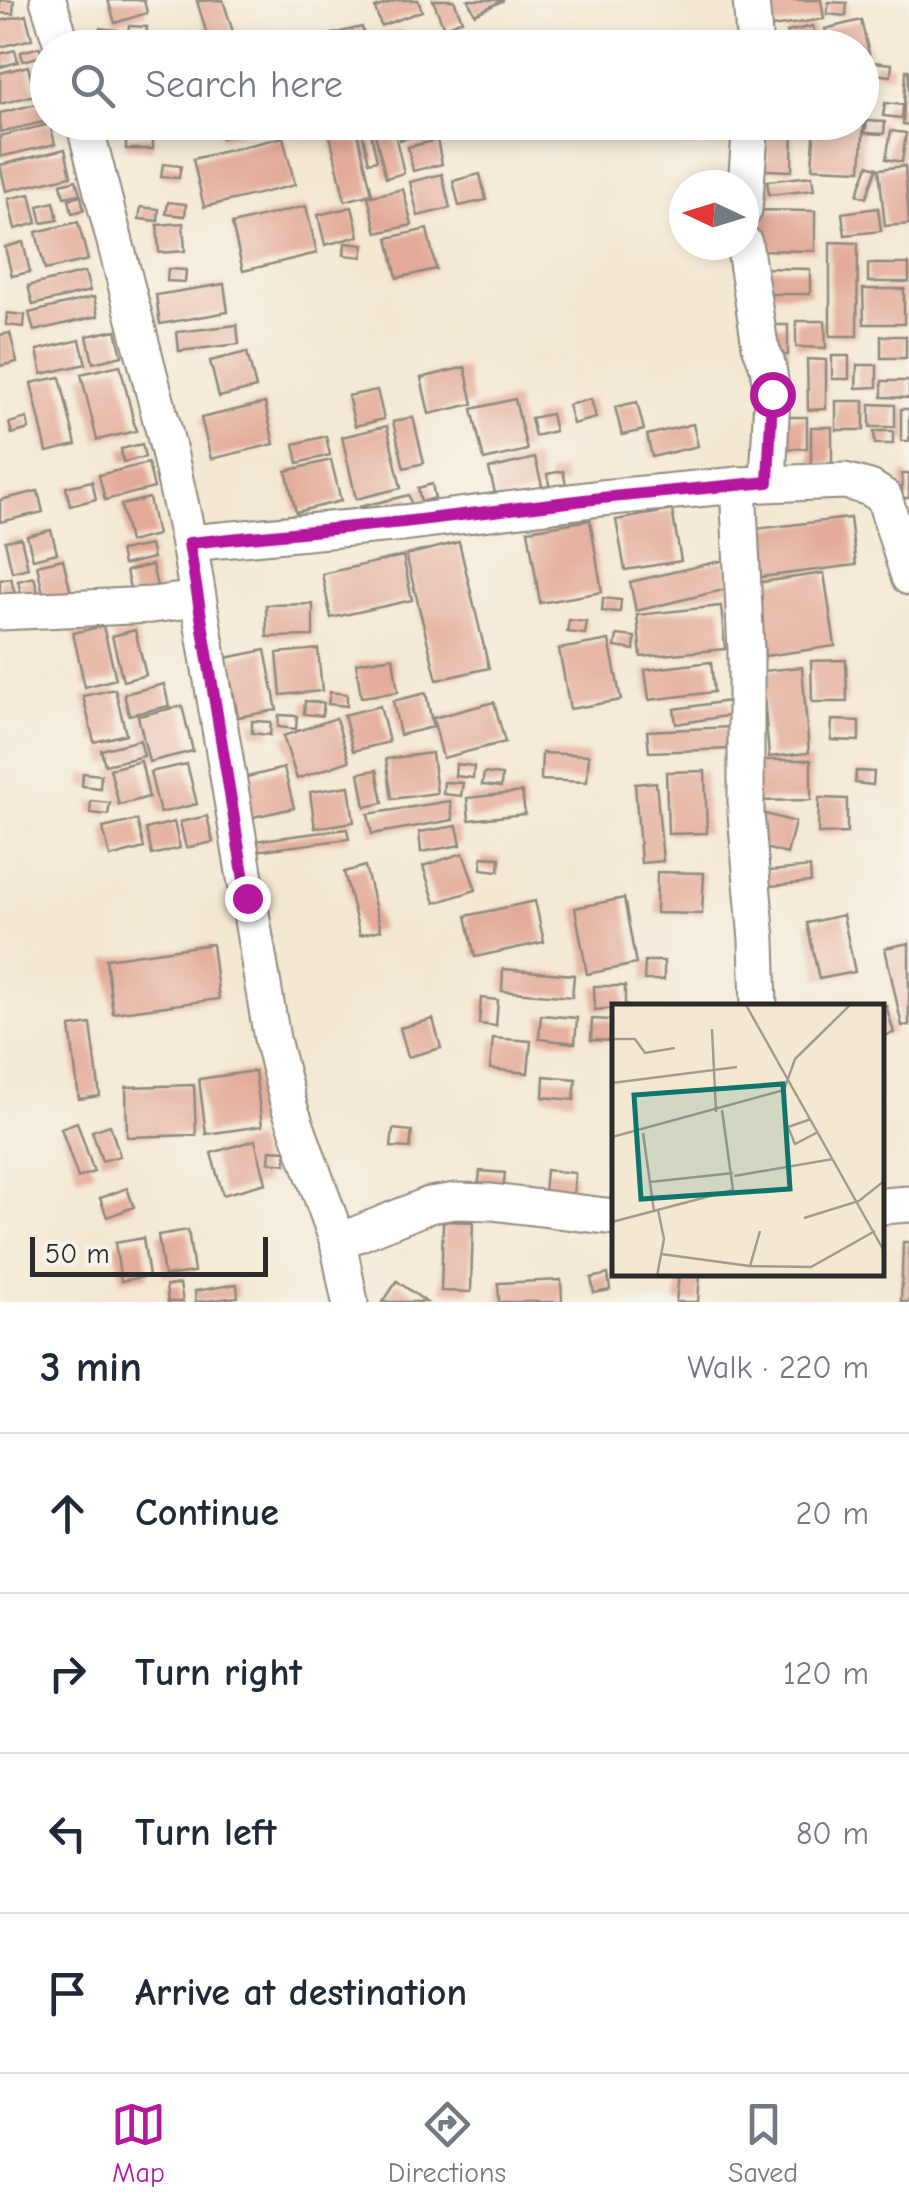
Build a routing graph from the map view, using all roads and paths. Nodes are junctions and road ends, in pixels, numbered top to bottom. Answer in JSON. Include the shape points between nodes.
{"nodes":[{"id":1,"x":48,"y":0,"type":"edge"},
{"id":2,"x":751,"y":0,"type":"edge"},
{"id":3,"x":57,"y":30,"type":"edge"},
{"id":4,"x":753,"y":30,"type":"edge"},
{"id":5,"x":89,"y":140,"type":"edge"},
{"id":6,"x":750,"y":140,"type":"edge"},
{"id":7,"x":747,"y":170,"type":"edge"},
{"id":8,"x":747,"y":260,"type":"edge"},
{"id":9,"x":753,"y":484,"type":"junction"},
{"id":10,"x":189,"y":543,"type":"junction"},
{"id":11,"x":909,"y":577,"type":"edge"},
{"id":12,"x":198,"y":599,"type":"junction"},
{"id":13,"x":0,"y":612,"type":"edge"},
{"id":14,"x":759,"y":1004,"type":"edge"},
{"id":15,"x":909,"y":1204,"type":"edge"},
{"id":16,"x":884,"y":1206,"type":"edge"},
{"id":17,"x":612,"y":1218,"type":"edge"},
{"id":18,"x":338,"y":1242,"type":"junction"},
{"id":19,"x":350,"y":1302,"type":"edge"}],
"edges":[{"from":1,"to":3,"type":"street"},
{"from":2,"to":4,"type":"street"},
{"from":5,"to":10,"type":"street"},
{"from":6,"to":7,"type":"street"},
{"from":8,"to":9,"type":"street","via":[[772,394]]},
{"from":9,"to":10,"type":"street"},
{"from":9,"to":11,"type":"street","via":[[845,482],[870,488],[884,498]]},
{"from":9,"to":14,"type":"street","via":[[746,814]]},
{"from":10,"to":12,"type":"street"},
{"from":12,"to":13,"type":"street"},
{"from":12,"to":18,"type":"street","via":[[272,1039]]},
{"from":15,"to":16,"type":"street"},
{"from":17,"to":18,"type":"street","via":[[456,1202],[429,1205]]},
{"from":18,"to":19,"type":"street"}]}
